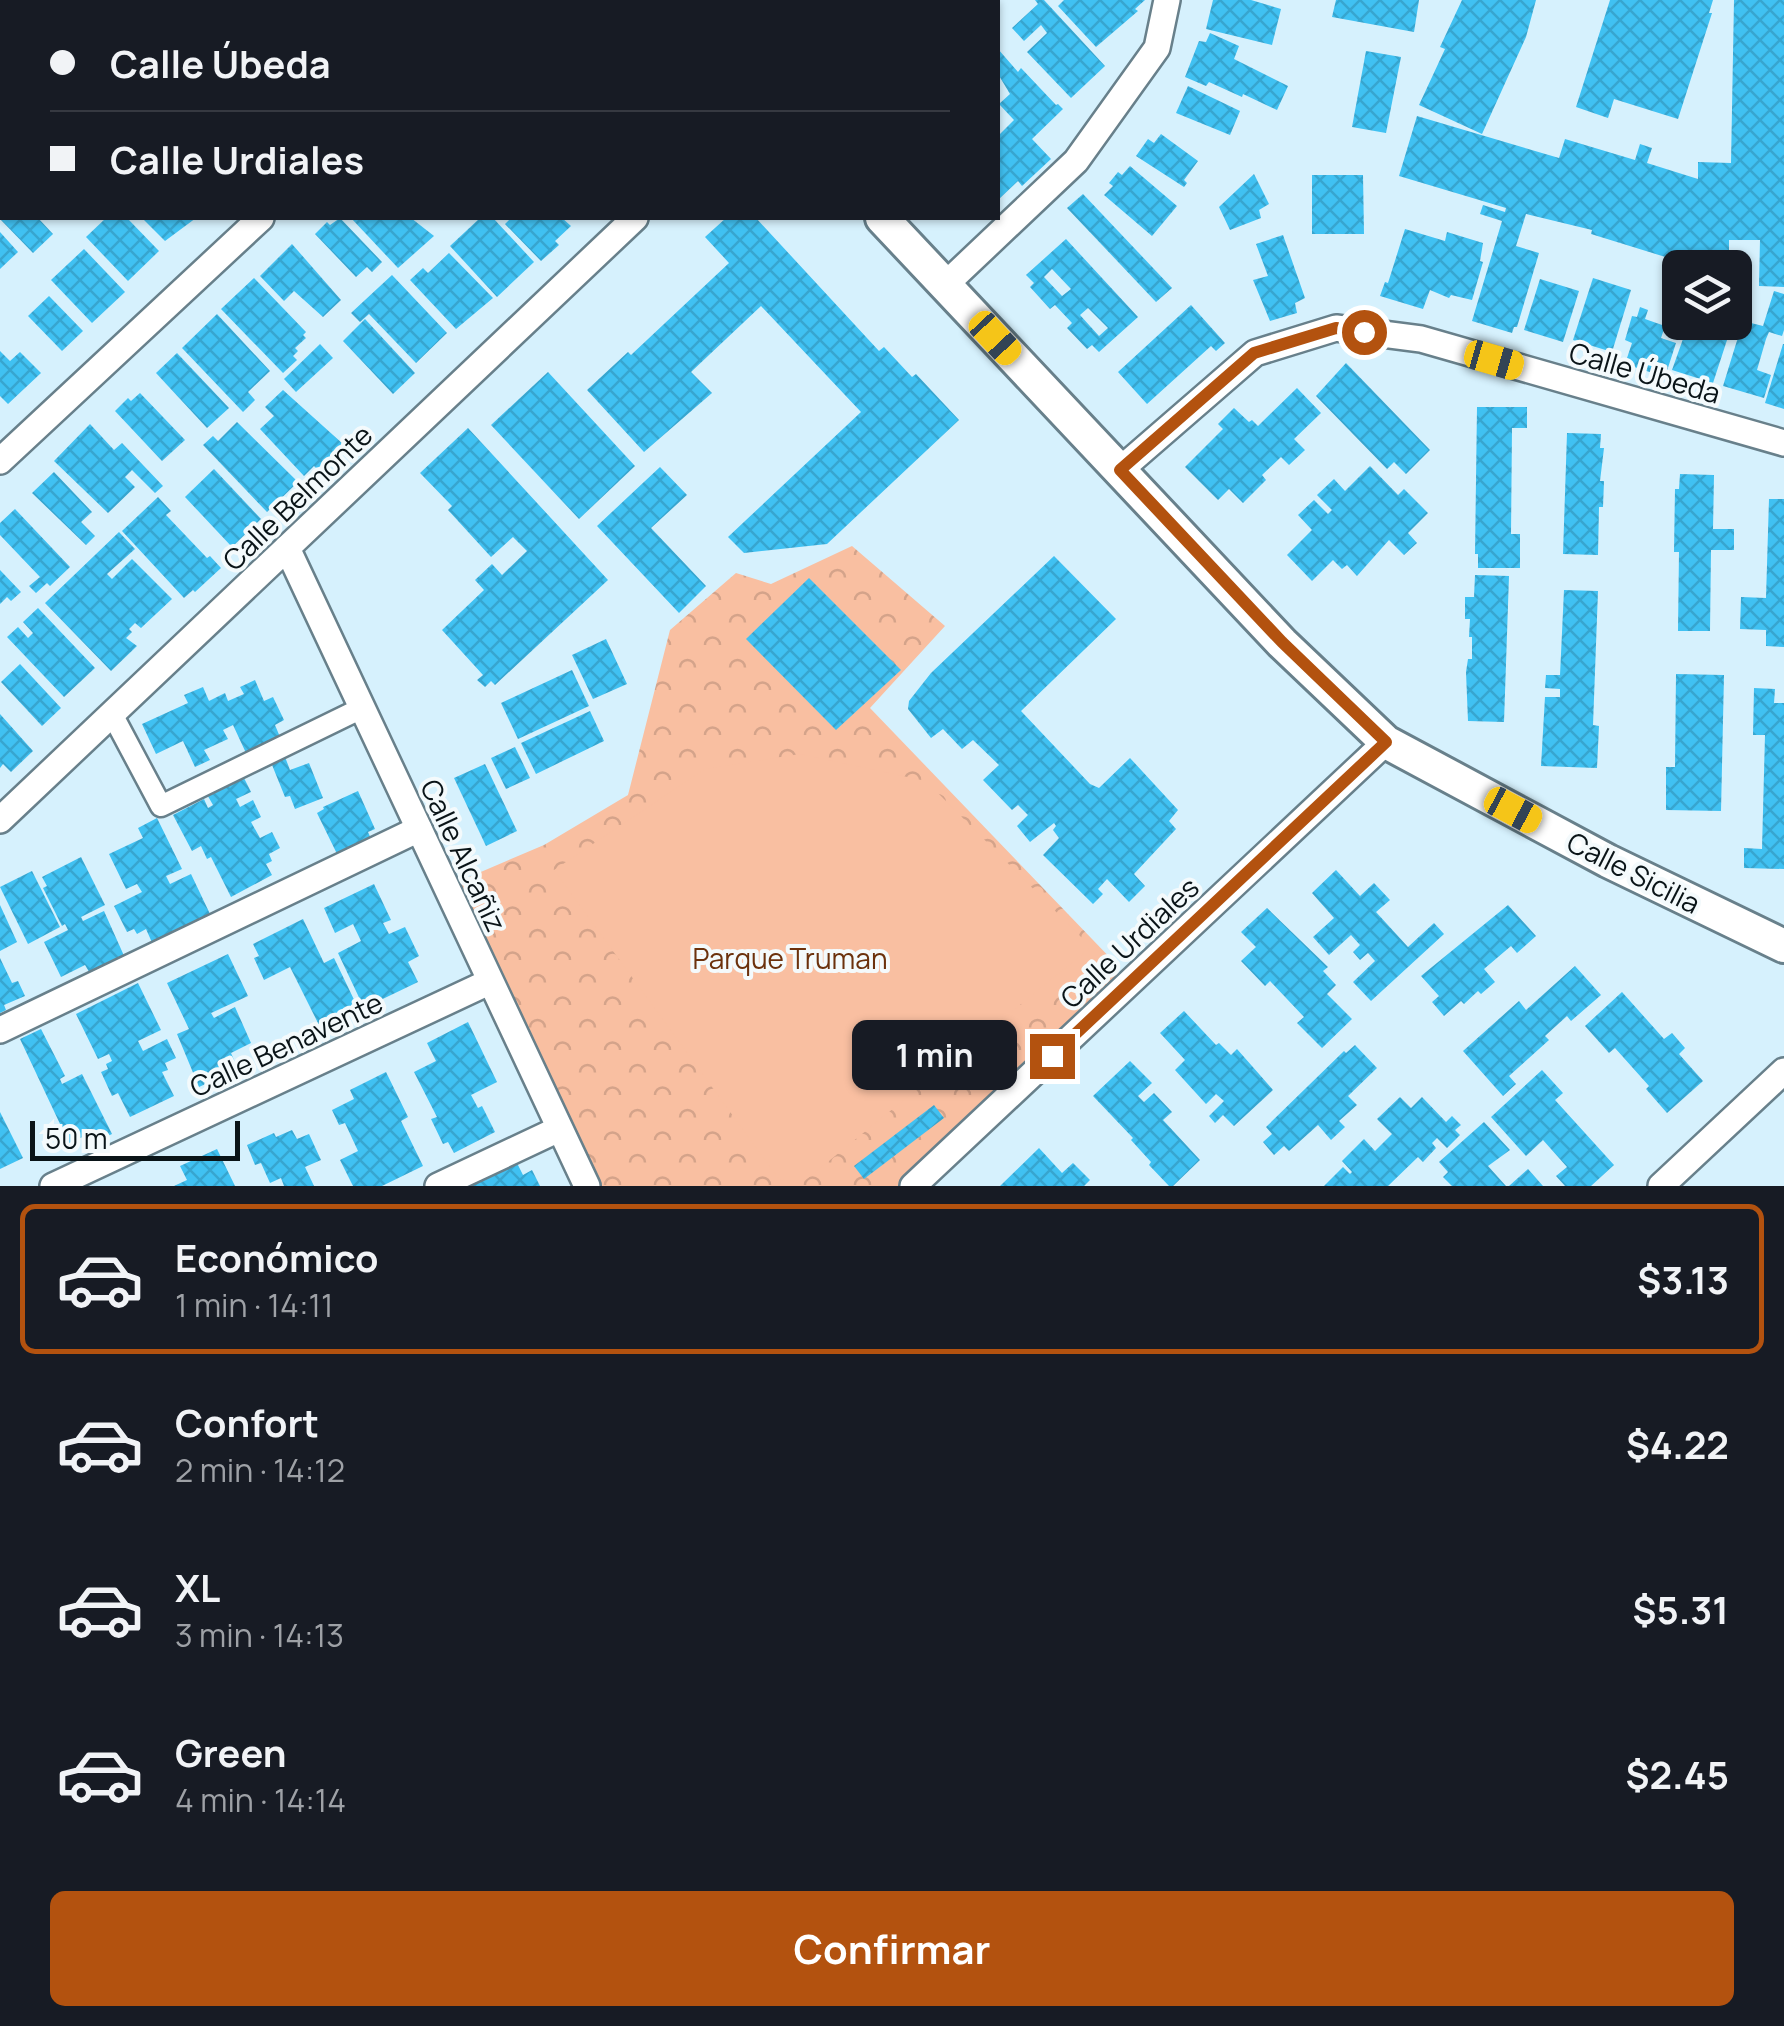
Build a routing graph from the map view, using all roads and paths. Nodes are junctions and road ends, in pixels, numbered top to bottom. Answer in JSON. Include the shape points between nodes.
{"nodes":[{"id":1,"x":1167,"y":0,"type":"edge"},
{"id":2,"x":259,"y":220,"type":"edge"},
{"id":3,"x":632,"y":220,"type":"edge"},
{"id":4,"x":884,"y":220,"type":"edge"},
{"id":5,"x":945,"y":285,"type":"junction"},
{"id":6,"x":1784,"y":442,"type":"edge"},
{"id":7,"x":0,"y":460,"type":"edge"},
{"id":8,"x":1120,"y":470,"type":"junction"},
{"id":9,"x":287,"y":548,"type":"junction"},
{"id":10,"x":362,"y":708,"type":"junction"},
{"id":11,"x":112,"y":714,"type":"junction"},
{"id":12,"x":1386,"y":742,"type":"junction"},
{"id":13,"x":0,"y":820,"type":"edge"},
{"id":14,"x":419,"y":829,"type":"junction"},
{"id":15,"x":1784,"y":946,"type":"edge"},
{"id":16,"x":489,"y":982,"type":"junction"},
{"id":17,"x":0,"y":1030,"type":"edge"},
{"id":18,"x":1784,"y":1071,"type":"edge"},
{"id":19,"x":559,"y":1129,"type":"junction"},
{"id":20,"x":53,"y":1186,"type":"edge"},
{"id":21,"x":438,"y":1186,"type":"edge"},
{"id":22,"x":587,"y":1186,"type":"edge"},
{"id":23,"x":913,"y":1186,"type":"edge"},
{"id":24,"x":1661,"y":1186,"type":"edge"}],
"edges":[{"from":1,"to":5,"type":"street","via":[[1157,48],[1076,161]]},
{"from":2,"to":7,"type":"street"},
{"from":3,"to":9,"type":"street","name":"Calle Belmonte"},
{"from":4,"to":5,"type":"street","name":"Calle Sicilia"},
{"from":5,"to":8,"type":"street","name":"Calle Sicilia"},
{"from":6,"to":8,"type":"street","name":"Calle Úbeda","via":[[1421,339],[1336,328],[1254,353]]},
{"from":8,"to":12,"type":"street","name":"Calle Sicilia"},
{"from":9,"to":10,"type":"street","name":"Calle Alcañiz"},
{"from":9,"to":11,"type":"street","name":"Calle Belmonte"},
{"from":10,"to":11,"type":"street","via":[[160,806]]},
{"from":10,"to":14,"type":"street","name":"Calle Alcañiz"},
{"from":11,"to":13,"type":"street","name":"Calle Belmonte"},
{"from":12,"to":15,"type":"street","name":"Calle Sicilia"},
{"from":12,"to":23,"type":"street","name":"Calle Urdiales"},
{"from":14,"to":16,"type":"street","name":"Calle Alcañiz"},
{"from":14,"to":17,"type":"street"},
{"from":16,"to":19,"type":"street","name":"Calle Alcañiz"},
{"from":16,"to":20,"type":"street","name":"Calle Benavente"},
{"from":18,"to":24,"type":"street"},
{"from":19,"to":21,"type":"street"},
{"from":19,"to":22,"type":"street","name":"Calle Alcañiz"}]}
